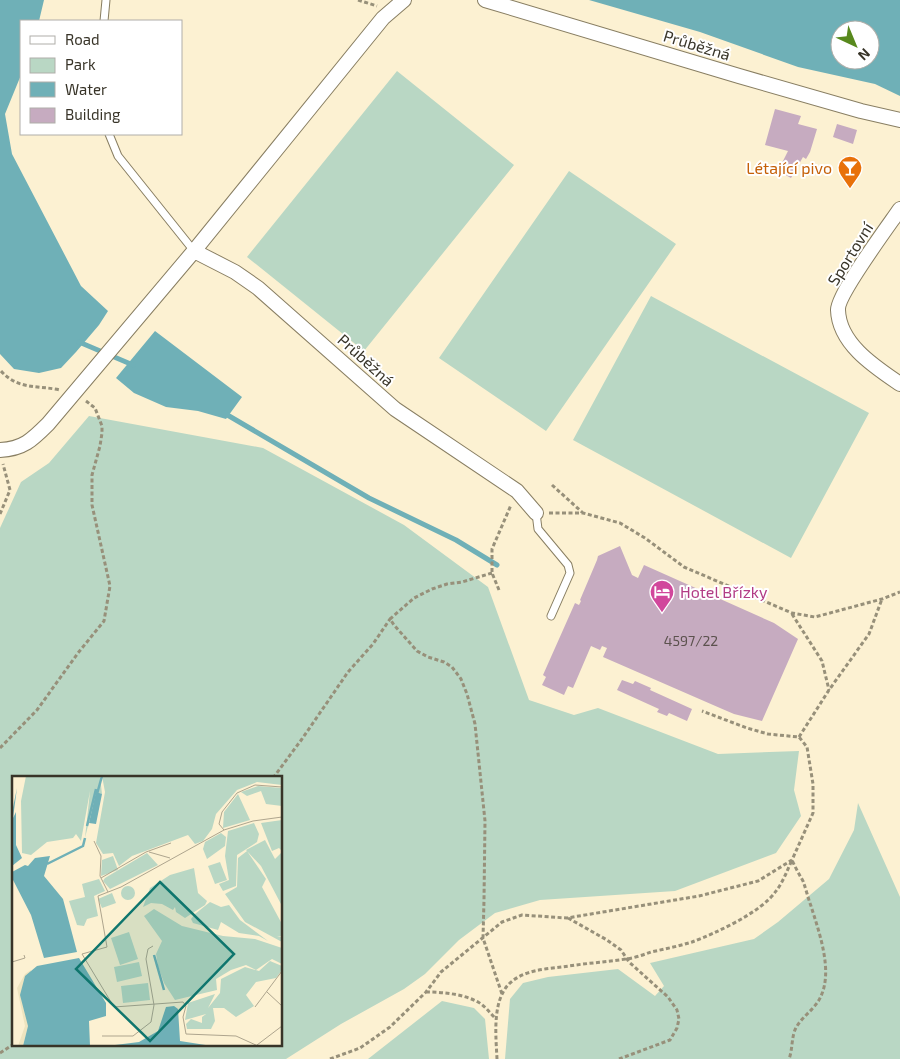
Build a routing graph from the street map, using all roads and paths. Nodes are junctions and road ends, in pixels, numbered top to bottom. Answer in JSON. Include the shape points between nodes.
{"nodes":[{"id":1,"x":106,"y":0,"type":"edge"},
{"id":2,"x":404,"y":0,"type":"edge"},
{"id":3,"x":485,"y":0,"type":"edge"},
{"id":4,"x":104,"y":20,"type":"edge"},
{"id":5,"x":900,"y":120,"type":"edge"},
{"id":6,"x":109,"y":135,"type":"edge"},
{"id":7,"x":900,"y":209,"type":"edge"},
{"id":8,"x":194,"y":251,"type":"junction"},
{"id":9,"x":1,"y":370,"type":"edge"},
{"id":10,"x":900,"y":384,"type":"edge"},
{"id":11,"x":74,"y":394,"type":"junction"},
{"id":12,"x":1,"y":456,"type":"edge"},
{"id":13,"x":552,"y":486,"type":"dead end"},
{"id":14,"x":517,"y":490,"type":"junction"},
{"id":15,"x":536,"y":513,"type":"junction"},
{"id":16,"x":584,"y":513,"type":"junction"},
{"id":17,"x":0,"y":514,"type":"edge"},
{"id":18,"x":492,"y":574,"type":"junction"},
{"id":19,"x":499,"y":590,"type":"dead end"},
{"id":20,"x":900,"y":592,"type":"edge"},
{"id":21,"x":882,"y":599,"type":"junction"},
{"id":22,"x":792,"y":613,"type":"junction"},
{"id":23,"x":552,"y":616,"type":"dead end"},
{"id":24,"x":390,"y":619,"type":"junction"},
{"id":25,"x":829,"y":690,"type":"junction"},
{"id":26,"x":702,"y":711,"type":"dead end"},
{"id":27,"x":798,"y":737,"type":"junction"},
{"id":28,"x":0,"y":748,"type":"edge"},
{"id":29,"x":274,"y":776,"type":"edge"},
{"id":30,"x":792,"y":860,"type":"junction"},
{"id":31,"x":567,"y":918,"type":"junction"},
{"id":32,"x":483,"y":938,"type":"junction"},
{"id":33,"x":627,"y":959,"type":"junction"},
{"id":34,"x":426,"y":992,"type":"junction"},
{"id":35,"x":503,"y":994,"type":"junction"},
{"id":36,"x":496,"y":1019,"type":"junction"},
{"id":37,"x":12,"y":1045,"type":"edge"},
{"id":38,"x":0,"y":1053,"type":"edge"},
{"id":39,"x":330,"y":1059,"type":"edge"},
{"id":40,"x":497,"y":1059,"type":"edge"},
{"id":41,"x":619,"y":1059,"type":"edge"},
{"id":42,"x":790,"y":1059,"type":"edge"}],
"edges":[{"from":1,"to":4,"type":"lane"},
{"from":2,"to":8,"type":"street","via":[[383,18]]},
{"from":3,"to":5,"type":"street","name":"Průběžná"},
{"from":6,"to":8,"type":"lane","via":[[118,156]]},
{"from":7,"to":10,"type":"street","name":"Sportovní","via":[[848,286],[838,308],[842,329],[860,354]]},
{"from":8,"to":11,"type":"street"},
{"from":8,"to":14,"type":"street","name":"Průběžná","via":[[258,288],[395,409]]},
{"from":9,"to":11,"type":"path","via":[[17,384]]},
{"from":11,"to":12,"type":"street","via":[[33,439]]},
{"from":11,"to":28,"type":"path","via":[[96,408],[102,426],[92,475],[92,505],[110,586],[104,621],[37,710]]},
{"from":12,"to":17,"type":"path","via":[[10,490]]},
{"from":13,"to":16,"type":"path"},
{"from":14,"to":15,"type":"street","name":"Průběžná"},
{"from":14,"to":18,"type":"path","via":[[492,549]]},
{"from":15,"to":16,"type":"path"},
{"from":15,"to":23,"type":"lane","via":[[538,529],[568,565],[570,573]]},
{"from":16,"to":22,"type":"path","via":[[620,523],[684,567]]},
{"from":18,"to":19,"type":"path"},
{"from":18,"to":24,"type":"path","via":[[432,588],[414,598]]},
{"from":20,"to":21,"type":"path"},
{"from":21,"to":22,"type":"path","via":[[815,617]]},
{"from":21,"to":25,"type":"path","via":[[869,634]]},
{"from":22,"to":25,"type":"path","via":[[822,661]]},
{"from":24,"to":29,"type":"path"},
{"from":24,"to":32,"type":"path","via":[[417,651],[452,668],[467,694],[475,724],[485,821]]},
{"from":25,"to":27,"type":"path"},
{"from":26,"to":27,"type":"path","via":[[768,734]]},
{"from":27,"to":30,"type":"path","via":[[809,755],[814,813]]},
{"from":30,"to":31,"type":"path","via":[[758,881],[699,896]]},
{"from":30,"to":33,"type":"path","via":[[776,892],[752,912],[691,942]]},
{"from":30,"to":42,"type":"path","via":[[804,882],[826,964],[821,996],[796,1026]]},
{"from":31,"to":32,"type":"path","via":[[522,915],[502,922]]},
{"from":31,"to":33,"type":"path","via":[[607,940]]},
{"from":32,"to":34,"type":"path","via":[[441,972]]},
{"from":32,"to":35,"type":"path"},
{"from":33,"to":35,"type":"path","via":[[524,974]]},
{"from":33,"to":41,"type":"path","via":[[668,997],[679,1019],[670,1040]]},
{"from":34,"to":36,"type":"path","via":[[455,994],[478,1002]]},
{"from":34,"to":39,"type":"path","via":[[390,1027],[360,1048]]},
{"from":35,"to":36,"type":"path"},
{"from":36,"to":40,"type":"path"},
{"from":37,"to":38,"type":"path"}]}
